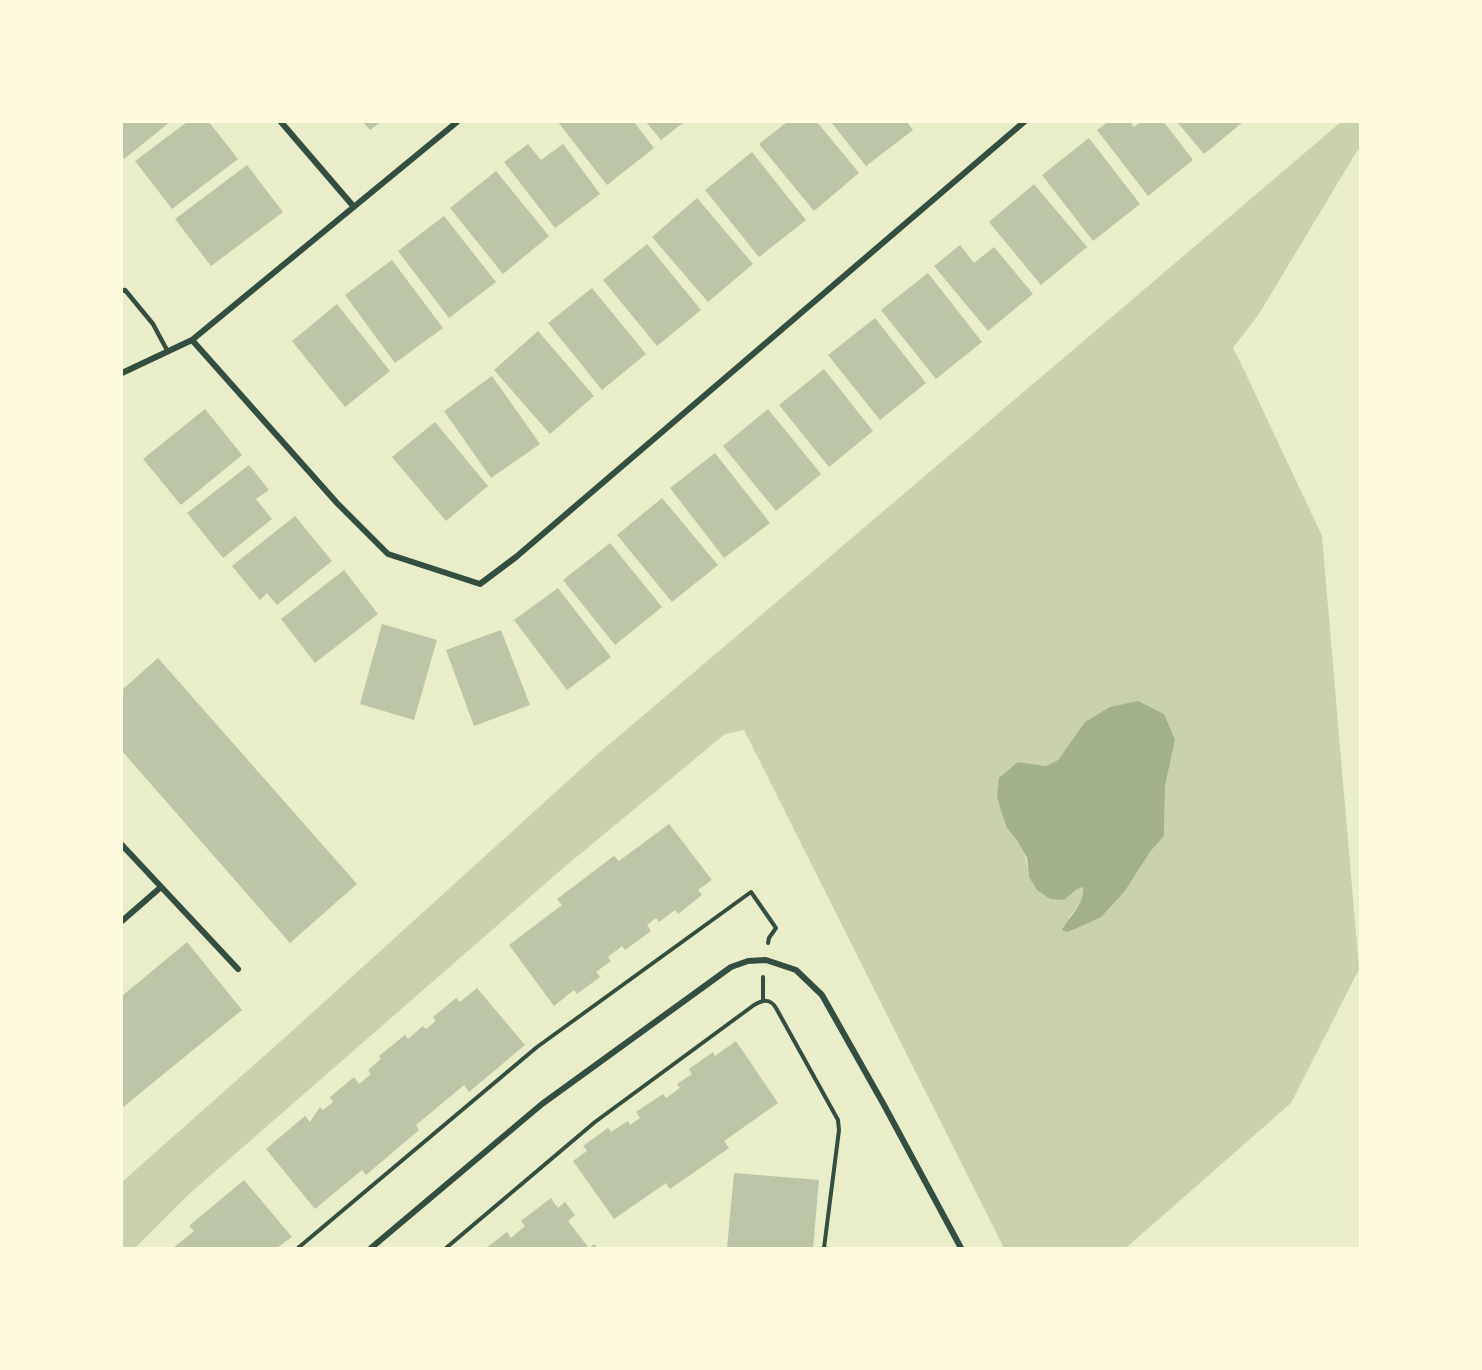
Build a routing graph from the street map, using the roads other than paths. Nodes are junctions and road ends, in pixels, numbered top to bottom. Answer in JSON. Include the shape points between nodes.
{"nodes":[{"id":1,"x":281,"y":122,"type":"edge"},
{"id":2,"x":457,"y":122,"type":"edge"},
{"id":3,"x":1024,"y":122,"type":"edge"},
{"id":4,"x":354,"y":207,"type":"junction"},
{"id":5,"x":122,"y":291,"type":"edge"},
{"id":6,"x":192,"y":340,"type":"junction"},
{"id":7,"x":168,"y":352,"type":"junction"},
{"id":8,"x":122,"y":373,"type":"edge"},
{"id":9,"x":122,"y":845,"type":"edge"},
{"id":10,"x":161,"y":887,"type":"junction"},
{"id":11,"x":122,"y":921,"type":"edge"},
{"id":12,"x":238,"y":969,"type":"dead end"},
{"id":13,"x":371,"y":1248,"type":"edge"},
{"id":14,"x":961,"y":1248,"type":"edge"}],
"edges":[{"from":1,"to":4,"type":"street"},
{"from":2,"to":4,"type":"street"},
{"from":3,"to":6,"type":"street","via":[[480,584],[388,554],[337,503]]},
{"from":4,"to":6,"type":"street"},
{"from":5,"to":7,"type":"lane","via":[[153,324]]},
{"from":6,"to":7,"type":"street"},
{"from":7,"to":8,"type":"street"},
{"from":9,"to":10,"type":"street"},
{"from":10,"to":11,"type":"street"},
{"from":10,"to":12,"type":"street"},
{"from":13,"to":14,"type":"street","via":[[542,1104],[731,967],[766,960],[796,970],[822,995]]}]}
